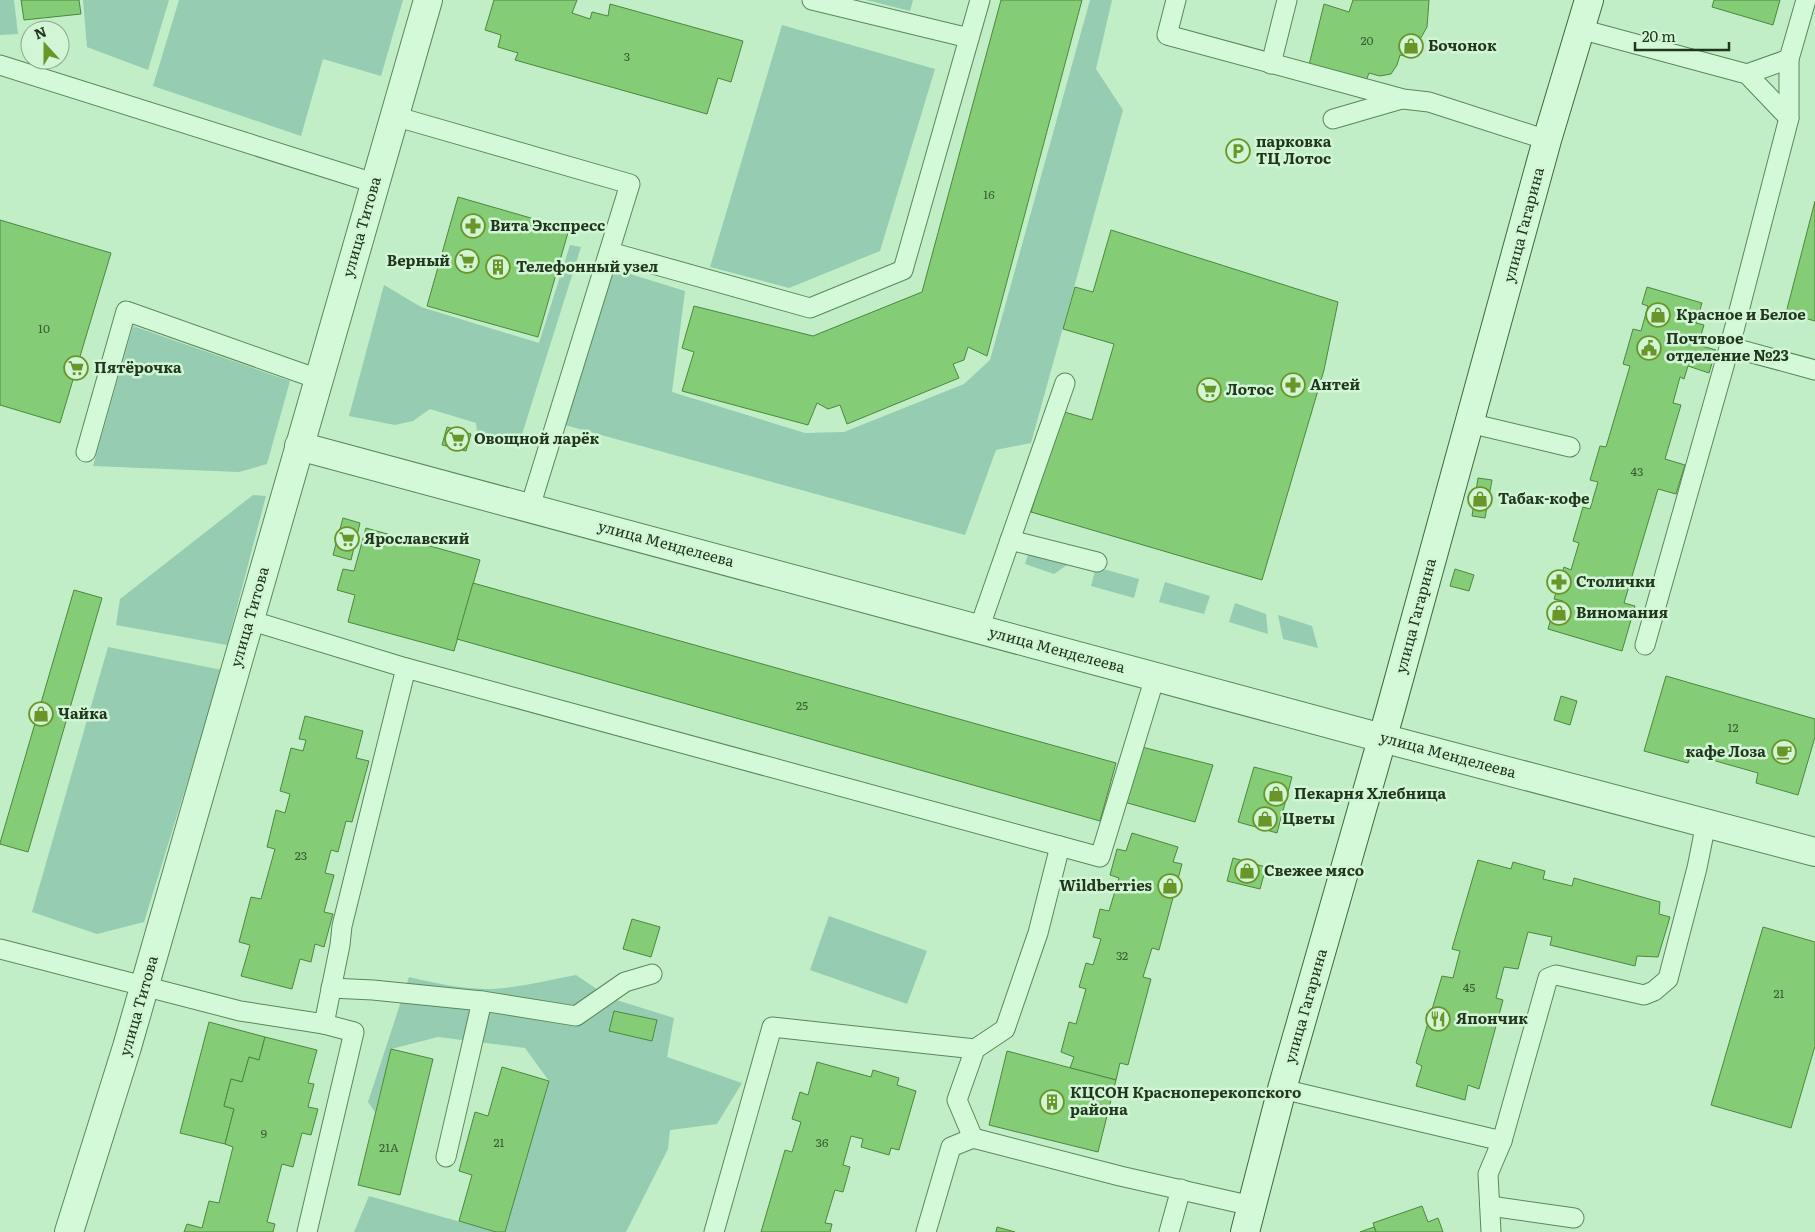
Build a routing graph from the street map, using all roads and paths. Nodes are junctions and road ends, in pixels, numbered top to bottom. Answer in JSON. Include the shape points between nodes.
{"nodes":[{"id":1,"x":428,"y":0,"type":"edge"},
{"id":2,"x":812,"y":0,"type":"edge"},
{"id":3,"x":980,"y":0,"type":"edge"},
{"id":4,"x":1176,"y":0,"type":"edge"},
{"id":5,"x":1287,"y":0,"type":"edge"},
{"id":6,"x":1589,"y":0,"type":"edge"},
{"id":7,"x":1806,"y":0,"type":"edge"},
{"id":8,"x":1580,"y":29,"type":"junction"},
{"id":9,"x":969,"y":38,"type":"junction"},
{"id":10,"x":1789,"y":59,"type":"junction"},
{"id":11,"x":0,"y":64,"type":"edge"},
{"id":12,"x":1271,"y":64,"type":"junction"},
{"id":13,"x":1747,"y":74,"type":"junction"},
{"id":14,"x":1403,"y":99,"type":"junction"},
{"id":15,"x":394,"y":116,"type":"junction"},
{"id":16,"x":1788,"y":118,"type":"junction"},
{"id":17,"x":1333,"y":119,"type":"dead end"},
{"id":18,"x":1547,"y":140,"type":"junction"},
{"id":19,"x":374,"y":183,"type":"junction"},
{"id":20,"x":610,"y":252,"type":"junction"},
{"id":21,"x":1730,"y":347,"type":"junction"},
{"id":22,"x":1815,"y":370,"type":"edge"},
{"id":23,"x":318,"y":379,"type":"junction"},
{"id":24,"x":1065,"y":383,"type":"dead end"},
{"id":25,"x":1469,"y":423,"type":"junction"},
{"id":26,"x":299,"y":446,"type":"junction"},
{"id":27,"x":1570,"y":447,"type":"dead end"},
{"id":28,"x":86,"y":452,"type":"dead end"},
{"id":29,"x":530,"y":508,"type":"junction"},
{"id":30,"x":1010,"y":540,"type":"junction"},
{"id":31,"x":1097,"y":562,"type":"dead end"},
{"id":32,"x":249,"y":620,"type":"junction"},
{"id":33,"x":979,"y":629,"type":"junction"},
{"id":34,"x":1645,"y":645,"type":"dead end"},
{"id":35,"x":406,"y":668,"type":"junction"},
{"id":36,"x":1155,"y":676,"type":"junction"},
{"id":37,"x":1382,"y":738,"type":"junction"},
{"id":38,"x":1706,"y":823,"type":"junction"},
{"id":39,"x":1060,"y":846,"type":"junction"},
{"id":40,"x":1815,"y":852,"type":"edge"},
{"id":41,"x":0,"y":949,"type":"edge"},
{"id":42,"x":652,"y":974,"type":"dead end"},
{"id":43,"x":145,"y":985,"type":"junction"},
{"id":44,"x":331,"y":988,"type":"junction"},
{"id":45,"x":482,"y":1001,"type":"junction"},
{"id":46,"x":324,"y":1024,"type":"junction"},
{"id":47,"x":975,"y":1050,"type":"junction"},
{"id":48,"x":1282,"y":1089,"type":"junction"},
{"id":49,"x":973,"y":1138,"type":"junction"},
{"id":50,"x":1502,"y":1141,"type":"junction"},
{"id":51,"x":446,"y":1157,"type":"dead end"},
{"id":52,"x":1182,"y":1189,"type":"junction"},
{"id":53,"x":1252,"y":1206,"type":"junction"},
{"id":54,"x":1490,"y":1206,"type":"junction"},
{"id":55,"x":1574,"y":1218,"type":"dead end"},
{"id":56,"x":69,"y":1232,"type":"edge"},
{"id":57,"x":308,"y":1232,"type":"edge"},
{"id":58,"x":714,"y":1232,"type":"edge"},
{"id":59,"x":926,"y":1232,"type":"edge"},
{"id":60,"x":1169,"y":1232,"type":"edge"},
{"id":61,"x":1245,"y":1232,"type":"edge"},
{"id":62,"x":1492,"y":1232,"type":"edge"}],
"edges":[{"from":1,"to":15,"type":"street","name":"улица Титова"},
{"from":2,"to":9,"type":"lane"},
{"from":3,"to":9,"type":"lane"},
{"from":4,"to":12,"type":"lane","via":[[1167,35]]},
{"from":5,"to":12,"type":"lane"},
{"from":6,"to":8,"type":"street","name":"улица Гагарина"},
{"from":7,"to":10,"type":"lane"},
{"from":8,"to":13,"type":"lane"},
{"from":8,"to":18,"type":"street","name":"улица Гагарина"},
{"from":9,"to":20,"type":"lane","via":[[903,270],[810,308]]},
{"from":10,"to":13,"type":"lane"},
{"from":10,"to":16,"type":"lane"},
{"from":11,"to":19,"type":"lane"},
{"from":12,"to":14,"type":"lane"},
{"from":13,"to":16,"type":"lane"},
{"from":14,"to":17,"type":"lane"},
{"from":14,"to":18,"type":"lane","via":[[1429,102]]},
{"from":15,"to":19,"type":"street","name":"улица Титова"},
{"from":15,"to":20,"type":"lane","via":[[630,184]]},
{"from":16,"to":21,"type":"lane"},
{"from":18,"to":25,"type":"street","name":"улица Гагарина"},
{"from":19,"to":23,"type":"street","name":"улица Титова"},
{"from":20,"to":29,"type":"lane"},
{"from":21,"to":22,"type":"lane"},
{"from":21,"to":34,"type":"lane"},
{"from":23,"to":26,"type":"street","name":"улица Титова"},
{"from":23,"to":28,"type":"lane","via":[[126,311]]},
{"from":24,"to":30,"type":"lane"},
{"from":25,"to":27,"type":"lane"},
{"from":25,"to":37,"type":"street","name":"улица Гагарина"},
{"from":26,"to":29,"type":"street","name":"улица Менделеева"},
{"from":26,"to":32,"type":"street","name":"улица Титова"},
{"from":29,"to":33,"type":"street","name":"улица Менделеева"},
{"from":30,"to":31,"type":"lane"},
{"from":30,"to":33,"type":"lane"},
{"from":32,"to":35,"type":"lane"},
{"from":32,"to":43,"type":"street","name":"улица Титова"},
{"from":33,"to":36,"type":"street","name":"улица Менделеева"},
{"from":35,"to":39,"type":"lane"},
{"from":35,"to":44,"type":"lane","via":[[342,926]]},
{"from":36,"to":37,"type":"street","name":"улица Менделеева"},
{"from":36,"to":39,"type":"lane","via":[[1100,857]]},
{"from":37,"to":38,"type":"street","name":"улица Менделеева"},
{"from":37,"to":48,"type":"street","name":"улица Гагарина"},
{"from":38,"to":40,"type":"street","name":"улица Менделеева"},
{"from":38,"to":50,"type":"lane","via":[[1668,979],[1644,995],[1556,975],[1548,978]]},
{"from":39,"to":47,"type":"lane","via":[[1038,933],[1006,1029]]},
{"from":41,"to":43,"type":"lane"},
{"from":42,"to":45,"type":"lane","via":[[625,982],[576,1016]]},
{"from":43,"to":46,"type":"lane","via":[[240,1011]]},
{"from":43,"to":56,"type":"street","name":"улица Титова"},
{"from":44,"to":45,"type":"lane"},
{"from":44,"to":46,"type":"lane"},
{"from":45,"to":51,"type":"lane"},
{"from":46,"to":57,"type":"lane","via":[[354,1032]]},
{"from":47,"to":49,"type":"lane","via":[[957,1100]]},
{"from":47,"to":58,"type":"lane","via":[[772,1026]]},
{"from":48,"to":50,"type":"lane"},
{"from":48,"to":53,"type":"street","name":"улица Гагарина"},
{"from":49,"to":52,"type":"lane"},
{"from":49,"to":59,"type":"lane","via":[[951,1146]]},
{"from":50,"to":54,"type":"lane","via":[[1488,1174]]},
{"from":52,"to":53,"type":"lane"},
{"from":52,"to":60,"type":"lane"},
{"from":53,"to":61,"type":"street","name":"улица Гагарина"},
{"from":54,"to":55,"type":"lane"},
{"from":54,"to":62,"type":"lane"}]}
